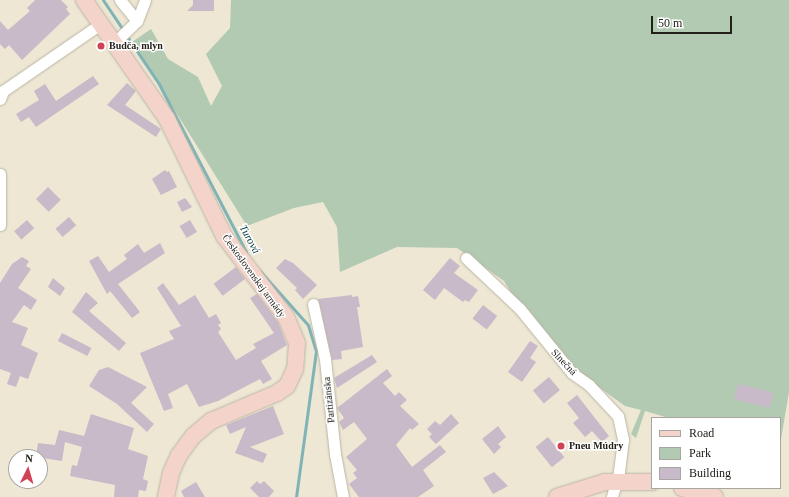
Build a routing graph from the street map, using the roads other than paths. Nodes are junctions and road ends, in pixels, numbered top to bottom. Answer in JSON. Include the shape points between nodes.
{"nodes":[{"id":1,"x":84,"y":0,"type":"edge"},
{"id":2,"x":120,"y":0,"type":"edge"},
{"id":3,"x":145,"y":0,"type":"edge"},
{"id":4,"x":100,"y":25,"type":"junction"},
{"id":5,"x":134,"y":25,"type":"junction"},
{"id":6,"x":117,"y":41,"type":"junction"},
{"id":7,"x":1,"y":92,"type":"edge"},
{"id":8,"x":0,"y":174,"type":"edge"},
{"id":9,"x":0,"y":225,"type":"edge"},
{"id":10,"x":466,"y":258,"type":"dead end"},
{"id":11,"x":314,"y":304,"type":"dead end"},
{"id":12,"x":617,"y":480,"type":"junction"},
{"id":13,"x":651,"y":482,"type":"edge"},
{"id":14,"x":686,"y":489,"type":"edge"},
{"id":15,"x":166,"y":497,"type":"edge"},
{"id":16,"x":343,"y":497,"type":"edge"},
{"id":17,"x":557,"y":497,"type":"edge"},
{"id":18,"x":612,"y":497,"type":"edge"},
{"id":19,"x":715,"y":497,"type":"edge"}],
"edges":[{"from":1,"to":4,"type":"street","name":"Československej armády"},
{"from":2,"to":5,"type":"street"},
{"from":3,"to":5,"type":"street"},
{"from":4,"to":6,"type":"street","name":"Československej armády"},
{"from":4,"to":7,"type":"street"},
{"from":5,"to":6,"type":"street"},
{"from":6,"to":15,"type":"street","name":"Československej armády","via":[[167,119],[224,236],[286,317],[297,344],[295,369],[287,386],[277,393],[211,421],[193,436],[179,455],[171,473]]},
{"from":8,"to":9,"type":"street"},
{"from":10,"to":12,"type":"street","name":"Slnečná","via":[[520,309],[572,373],[589,385],[618,416],[624,439]]},
{"from":11,"to":16,"type":"street","name":"Partizánska"},
{"from":12,"to":13,"type":"street"},
{"from":12,"to":17,"type":"street","via":[[592,485]]},
{"from":12,"to":18,"type":"street","name":"Slnečná"},
{"from":14,"to":19,"type":"street"}]}
